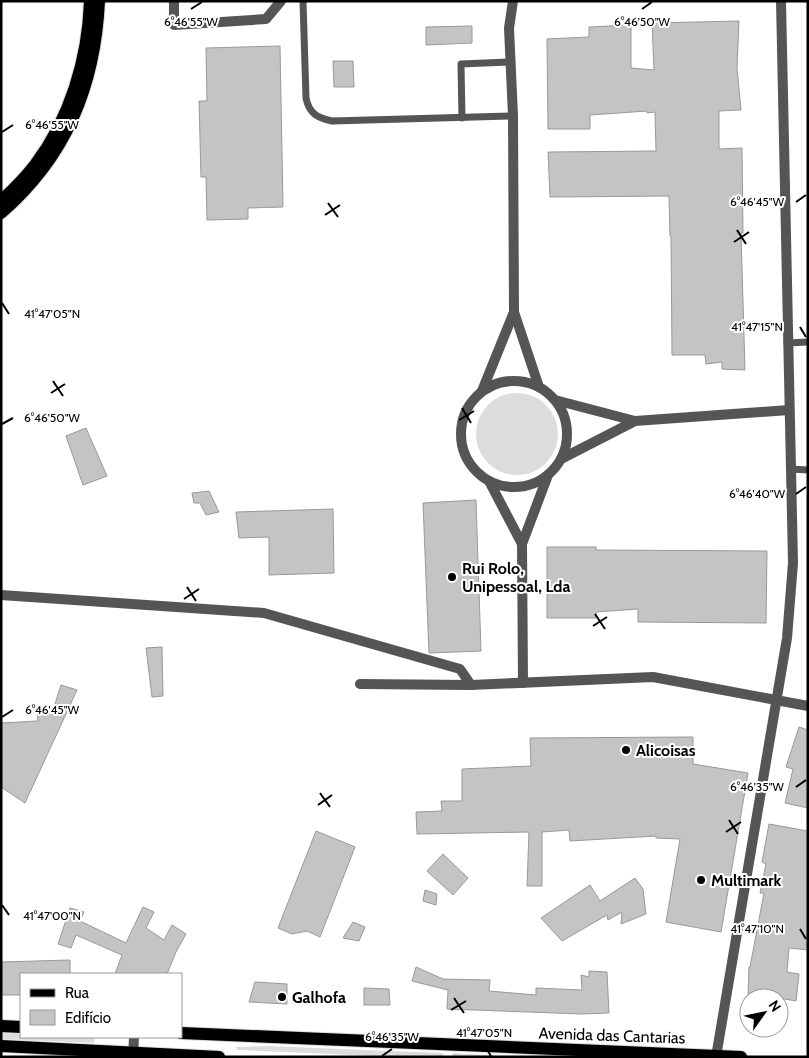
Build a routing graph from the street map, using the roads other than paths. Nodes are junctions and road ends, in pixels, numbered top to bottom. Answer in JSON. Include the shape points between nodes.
{"nodes":[{"id":1,"x":90,"y":1,"type":"edge"},
{"id":2,"x":99,"y":1,"type":"edge"},
{"id":3,"x":174,"y":1,"type":"edge"},
{"id":4,"x":281,"y":1,"type":"edge"},
{"id":5,"x":303,"y":1,"type":"edge"},
{"id":6,"x":514,"y":1,"type":"edge"},
{"id":7,"x":781,"y":1,"type":"edge"},
{"id":8,"x":509,"y":62,"type":"junction"},
{"id":9,"x":512,"y":116,"type":"junction"},
{"id":10,"x":462,"y":118,"type":"junction"},
{"id":11,"x":1,"y":201,"type":"edge"},
{"id":12,"x":1,"y":213,"type":"edge"},
{"id":13,"x":514,"y":312,"type":"junction"},
{"id":14,"x":808,"y":342,"type":"edge"},
{"id":15,"x":787,"y":343,"type":"junction"},
{"id":16,"x":539,"y":386,"type":"junction"},
{"id":17,"x":482,"y":391,"type":"junction"},
{"id":18,"x":556,"y":400,"type":"junction"},
{"id":19,"x":789,"y":410,"type":"junction"},
{"id":20,"x":635,"y":421,"type":"junction"},
{"id":21,"x":562,"y":459,"type":"junction"},
{"id":22,"x":790,"y":469,"type":"junction"},
{"id":23,"x":808,"y":470,"type":"edge"},
{"id":24,"x":548,"y":475,"type":"junction"},
{"id":25,"x":489,"y":481,"type":"junction"},
{"id":26,"x":522,"y":544,"type":"junction"},
{"id":27,"x":1,"y":595,"type":"edge"},
{"id":28,"x":523,"y":683,"type":"junction"},
{"id":29,"x":360,"y":684,"type":"dead end"},
{"id":30,"x":470,"y":685,"type":"junction"},
{"id":31,"x":776,"y":700,"type":"junction"},
{"id":32,"x":808,"y":706,"type":"edge"},
{"id":33,"x":1,"y":1026,"type":"edge"},
{"id":34,"x":20,"y":1027,"type":"edge"},
{"id":35,"x":182,"y":1033,"type":"edge"},
{"id":36,"x":134,"y":1038,"type":"edge"},
{"id":37,"x":1,"y":1046,"type":"edge"},
{"id":38,"x":133,"y":1055,"type":"edge"},
{"id":39,"x":715,"y":1056,"type":"edge"},
{"id":40,"x":219,"y":1057,"type":"edge"},
{"id":41,"x":741,"y":1057,"type":"edge"}],
"edges":[{"from":1,"to":11,"type":"main road","via":[[83,62],[70,102],[35,165]]},
{"from":2,"to":12,"type":"main road","via":[[91,67],[72,121],[45,168]]},
{"from":3,"to":4,"type":"street","via":[[174,25],[266,19]]},
{"from":5,"to":10,"type":"lane","via":[[306,98],[313,114],[332,121]]},
{"from":6,"to":8,"type":"street","via":[[509,28]]},
{"from":7,"to":15,"type":"street"},
{"from":8,"to":9,"type":"street"},
{"from":8,"to":10,"type":"lane","via":[[461,64]]},
{"from":9,"to":10,"type":"lane"},
{"from":9,"to":13,"type":"street"},
{"from":13,"to":16,"type":"street"},
{"from":13,"to":17,"type":"street"},
{"from":14,"to":15,"type":"lane"},
{"from":15,"to":19,"type":"street"},
{"from":16,"to":17,"type":"street","via":[[512,380],[499,382]]},
{"from":16,"to":18,"type":"street"},
{"from":17,"to":25,"type":"street","via":[[470,403],[463,420],[461,438],[465,455],[475,470]]},
{"from":18,"to":20,"type":"street"},
{"from":18,"to":21,"type":"street","via":[[564,413],[567,428],[567,444]]},
{"from":19,"to":20,"type":"street"},
{"from":19,"to":22,"type":"street"},
{"from":20,"to":21,"type":"street"},
{"from":21,"to":24,"type":"street"},
{"from":22,"to":23,"type":"lane"},
{"from":22,"to":31,"type":"street","via":[[793,564],[787,638]]},
{"from":24,"to":25,"type":"street","via":[[520,487]]},
{"from":24,"to":26,"type":"street"},
{"from":25,"to":26,"type":"street"},
{"from":26,"to":28,"type":"street"},
{"from":27,"to":30,"type":"street","via":[[264,613],[460,669]]},
{"from":28,"to":30,"type":"street"},
{"from":28,"to":31,"type":"street","via":[[653,678]]},
{"from":29,"to":30,"type":"street"},
{"from":31,"to":32,"type":"street"},
{"from":31,"to":39,"type":"street"},
{"from":33,"to":34,"type":"main road"},
{"from":35,"to":39,"type":"main road","name":"Avenida das Cantarias"},
{"from":36,"to":38,"type":"street"},
{"from":37,"to":38,"type":"main road"},
{"from":38,"to":40,"type":"main road"},
{"from":39,"to":41,"type":"main road","name":"Avenida das Cantarias"}]}
